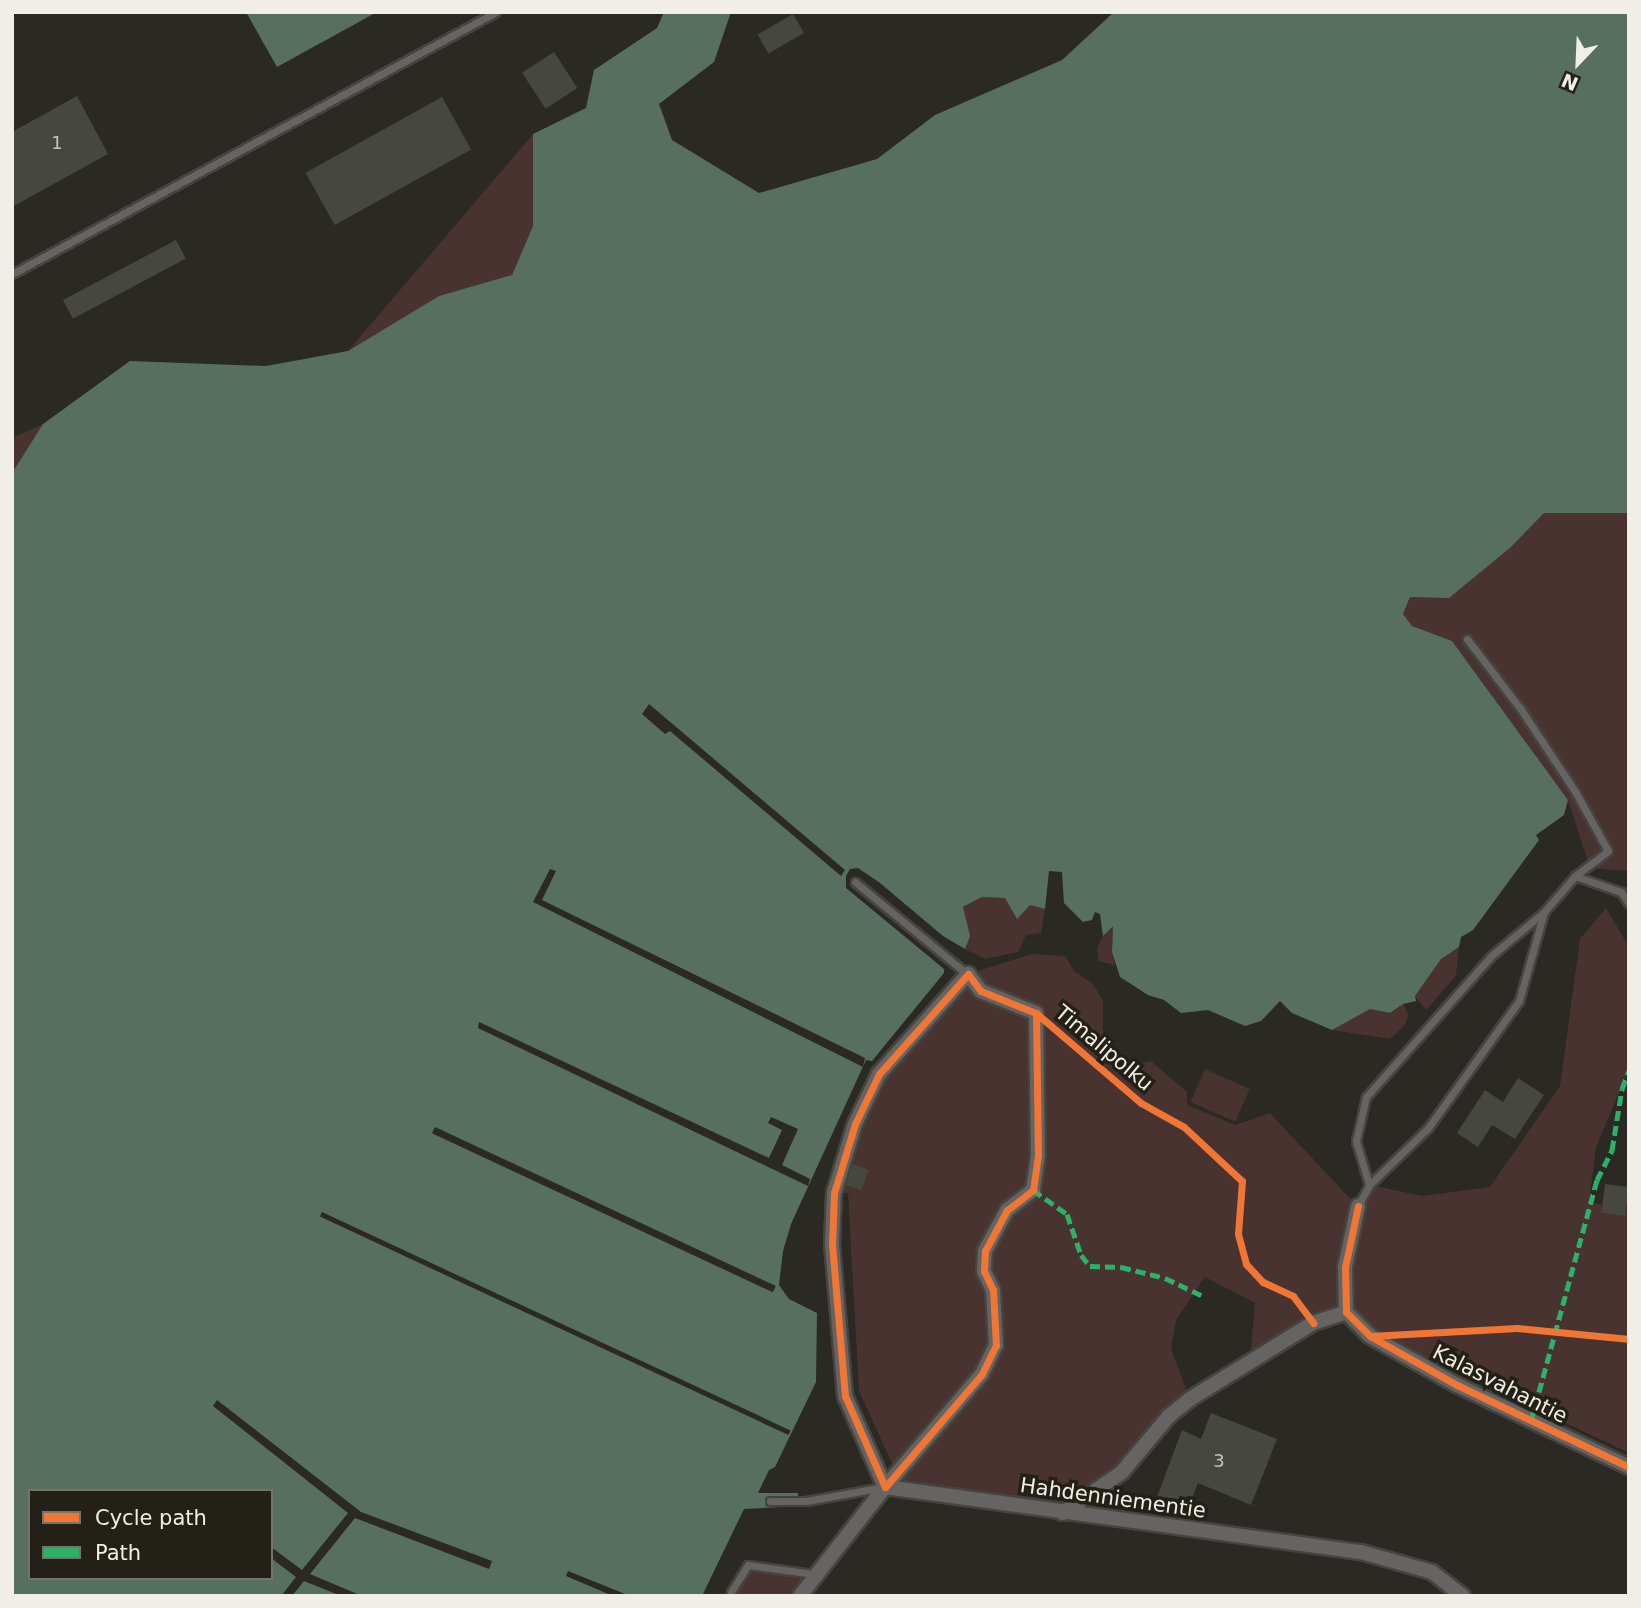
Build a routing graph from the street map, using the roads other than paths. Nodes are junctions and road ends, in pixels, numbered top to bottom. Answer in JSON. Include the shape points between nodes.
{"nodes":[{"id":1,"x":496,"y":12,"type":"edge"},
{"id":2,"x":12,"y":274,"type":"edge"},
{"id":3,"x":1467,"y":639,"type":"dead end"},
{"id":4,"x":1575,"y":876,"type":"junction"},
{"id":5,"x":855,"y":882,"type":"dead end"},
{"id":6,"x":1629,"y":904,"type":"edge"},
{"id":7,"x":1544,"y":912,"type":"junction"},
{"id":8,"x":968,"y":974,"type":"junction"},
{"id":9,"x":1369,"y":1185,"type":"junction"},
{"id":10,"x":1358,"y":1206,"type":"joint"},
{"id":11,"x":1346,"y":1312,"type":"junction"},
{"id":12,"x":1629,"y":1467,"type":"edge"},
{"id":13,"x":885,"y":1487,"type":"junction"},
{"id":14,"x":770,"y":1501,"type":"dead end"},
{"id":15,"x":1063,"y":1513,"type":"junction"},
{"id":16,"x":814,"y":1574,"type":"junction"},
{"id":17,"x":731,"y":1592,"type":"dead end"},
{"id":18,"x":800,"y":1596,"type":"edge"},
{"id":19,"x":1463,"y":1596,"type":"edge"}],
"edges":[{"from":1,"to":2,"type":"lane"},
{"from":3,"to":4,"type":"lane","via":[[1520,708],[1608,851]]},
{"from":4,"to":6,"type":"lane","via":[[1621,892]]},
{"from":4,"to":7,"type":"lane"},
{"from":5,"to":8,"type":"lane"},
{"from":7,"to":9,"type":"lane","via":[[1519,1001],[1428,1128]]},
{"from":7,"to":9,"type":"lane","via":[[1491,956],[1366,1097],[1356,1141]]},
{"from":8,"to":13,"type":"street","via":[[879,1074],[855,1124],[834,1193],[834,1271],[845,1396]]},
{"from":8,"to":13,"type":"street","via":[[981,991],[1035,1013],[1038,1155],[1033,1190],[1007,1210],[985,1251],[996,1345],[982,1374]]},
{"from":9,"to":10,"type":"lane"},
{"from":10,"to":11,"type":"street","via":[[1345,1267]]},
{"from":11,"to":12,"type":"street","name":"Kalasvahantie","via":[[1370,1336],[1457,1385]]},
{"from":11,"to":15,"type":"street","via":[[1313,1323],[1190,1399],[1169,1416],[1122,1472]]},
{"from":13,"to":14,"type":"lane","via":[[806,1501]]},
{"from":13,"to":15,"type":"street","name":"Hahdenniementie"},
{"from":13,"to":16,"type":"street"},
{"from":15,"to":19,"type":"street","name":"Hahdenniementie","via":[[1361,1552],[1432,1572]]},
{"from":16,"to":17,"type":"lane","via":[[748,1565]]},
{"from":16,"to":18,"type":"street"}]}
